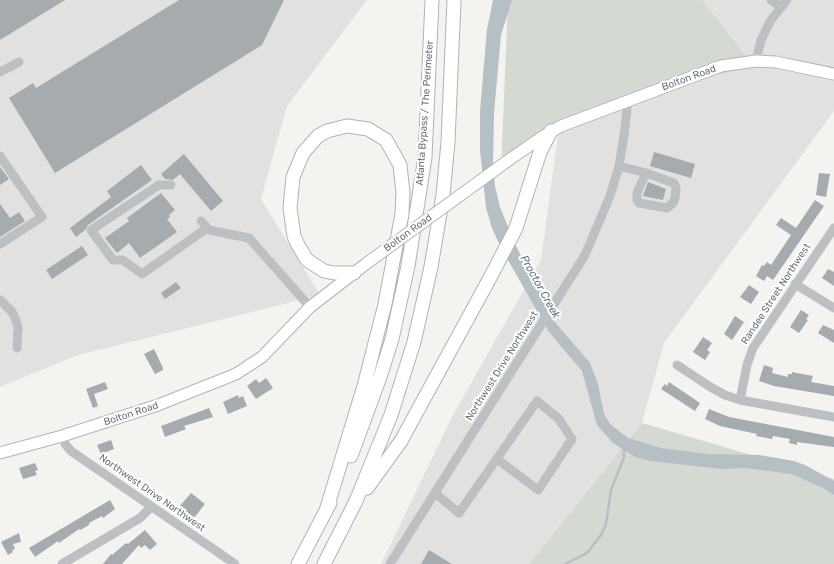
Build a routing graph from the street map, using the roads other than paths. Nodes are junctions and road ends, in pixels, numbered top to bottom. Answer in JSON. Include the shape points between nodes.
{"nodes":[{"id":1,"x":432,"y":0,"type":"edge"},
{"id":2,"x":454,"y":0,"type":"edge"},
{"id":3,"x":771,"y":0,"type":"edge"},
{"id":4,"x":784,"y":4,"type":"edge"},
{"id":5,"x":756,"y":61,"type":"junction"},
{"id":6,"x":19,"y":62,"type":"dead end"},
{"id":7,"x":0,"y":72,"type":"edge"},
{"id":8,"x":834,"y":74,"type":"edge"},
{"id":9,"x":628,"y":100,"type":"junction"},
{"id":10,"x":551,"y":131,"type":"junction"},
{"id":11,"x":0,"y":156,"type":"edge"},
{"id":12,"x":619,"y":166,"type":"junction"},
{"id":13,"x":646,"y":173,"type":"junction"},
{"id":14,"x":172,"y":185,"type":"dead end"},
{"id":15,"x":834,"y":228,"type":"edge"},
{"id":16,"x":0,"y":244,"type":"edge"},
{"id":17,"x":354,"y":273,"type":"junction"},
{"id":18,"x":795,"y":284,"type":"junction"},
{"id":19,"x":0,"y":300,"type":"edge"},
{"id":20,"x":310,"y":307,"type":"junction"},
{"id":21,"x":834,"y":308,"type":"edge"},
{"id":22,"x":16,"y":348,"type":"dead end"},
{"id":23,"x":677,"y":365,"type":"dead end"},
{"id":24,"x":740,"y":400,"type":"junction"},
{"id":25,"x":834,"y":417,"type":"edge"},
{"id":26,"x":62,"y":436,"type":"junction"},
{"id":27,"x":0,"y":452,"type":"edge"},
{"id":28,"x":497,"y":459,"type":"junction"},
{"id":29,"x":435,"y":494,"type":"junction"},
{"id":30,"x":356,"y":501,"type":"junction"},
{"id":31,"x":151,"y":507,"type":"junction"},
{"id":32,"x":326,"y":511,"type":"junction"},
{"id":33,"x":62,"y":564,"type":"edge"},
{"id":34,"x":235,"y":564,"type":"edge"},
{"id":35,"x":298,"y":564,"type":"edge"},
{"id":36,"x":324,"y":564,"type":"edge"},
{"id":37,"x":390,"y":564,"type":"edge"}],
"edges":[{"from":1,"to":32,"type":"highway","name":"Atlanta Bypass / The Perimeter","via":[[425,157],[418,213],[405,280],[392,338],[371,404]]},
{"from":2,"to":30,"type":"highway","via":[[448,142],[443,195],[431,267],[403,379],[381,442]]},
{"from":3,"to":4,"type":"street"},
{"from":4,"to":5,"type":"street","via":[[761,40]]},
{"from":5,"to":8,"type":"main road","name":"Bolton Road"},
{"from":5,"to":9,"type":"main road","name":"Bolton Road","via":[[710,70]]},
{"from":6,"to":7,"type":"street"},
{"from":9,"to":10,"type":"main road","name":"Bolton Road"},
{"from":9,"to":12,"type":"street","name":"Northwest Drive Northwest"},
{"from":10,"to":17,"type":"main road","name":"Bolton Road","bridge":true},
{"from":10,"to":30,"type":"highway","via":[[540,152],[516,228],[491,276],[401,441]]},
{"from":11,"to":16,"type":"street","via":[[42,217]]},
{"from":12,"to":13,"type":"street"},
{"from":12,"to":29,"type":"street","name":"Northwest Drive Northwest","via":[[599,226],[585,255]]},
{"from":13,"to":13,"type":"street","via":[[674,183],[675,198],[667,208],[637,200],[637,193]]},
{"from":14,"to":20,"type":"street","via":[[159,185],[91,230],[112,260],[122,260],[142,274],[204,224],[209,230],[249,238]]},
{"from":15,"to":18,"type":"street","name":"Randee Street Northwest"},
{"from":17,"to":20,"type":"main road","name":"Bolton Road"},
{"from":17,"to":32,"type":"highway","via":[[324,271],[307,260],[294,236],[290,208],[293,177],[302,153],[318,136],[347,126],[368,129],[386,140],[400,165],[402,214],[385,304],[364,386]]},
{"from":18,"to":21,"type":"street"},
{"from":18,"to":24,"type":"street","name":"Randee Street Northwest","via":[[753,348]]},
{"from":19,"to":22,"type":"street","via":[[16,320]]},
{"from":20,"to":26,"type":"main road","name":"Bolton Road","via":[[262,357],[236,374],[158,406]]},
{"from":23,"to":24,"type":"street","via":[[712,388]]},
{"from":24,"to":25,"type":"street"},
{"from":26,"to":27,"type":"main road","name":"Bolton Road"},
{"from":26,"to":31,"type":"street","name":"Northwest Drive Northwest","via":[[71,451]]},
{"from":28,"to":28,"type":"street","via":[[537,401],[560,418],[572,438],[538,490]]},
{"from":28,"to":29,"type":"street","via":[[459,513]]},
{"from":29,"to":37,"type":"street","name":"Northwest Drive Northwest"},
{"from":30,"to":36,"type":"highway"},
{"from":31,"to":33,"type":"street","via":[[140,518]]},
{"from":31,"to":34,"type":"street","name":"Northwest Drive Northwest"},
{"from":32,"to":35,"type":"highway","name":"Atlanta Bypass / The Perimeter"}]}
